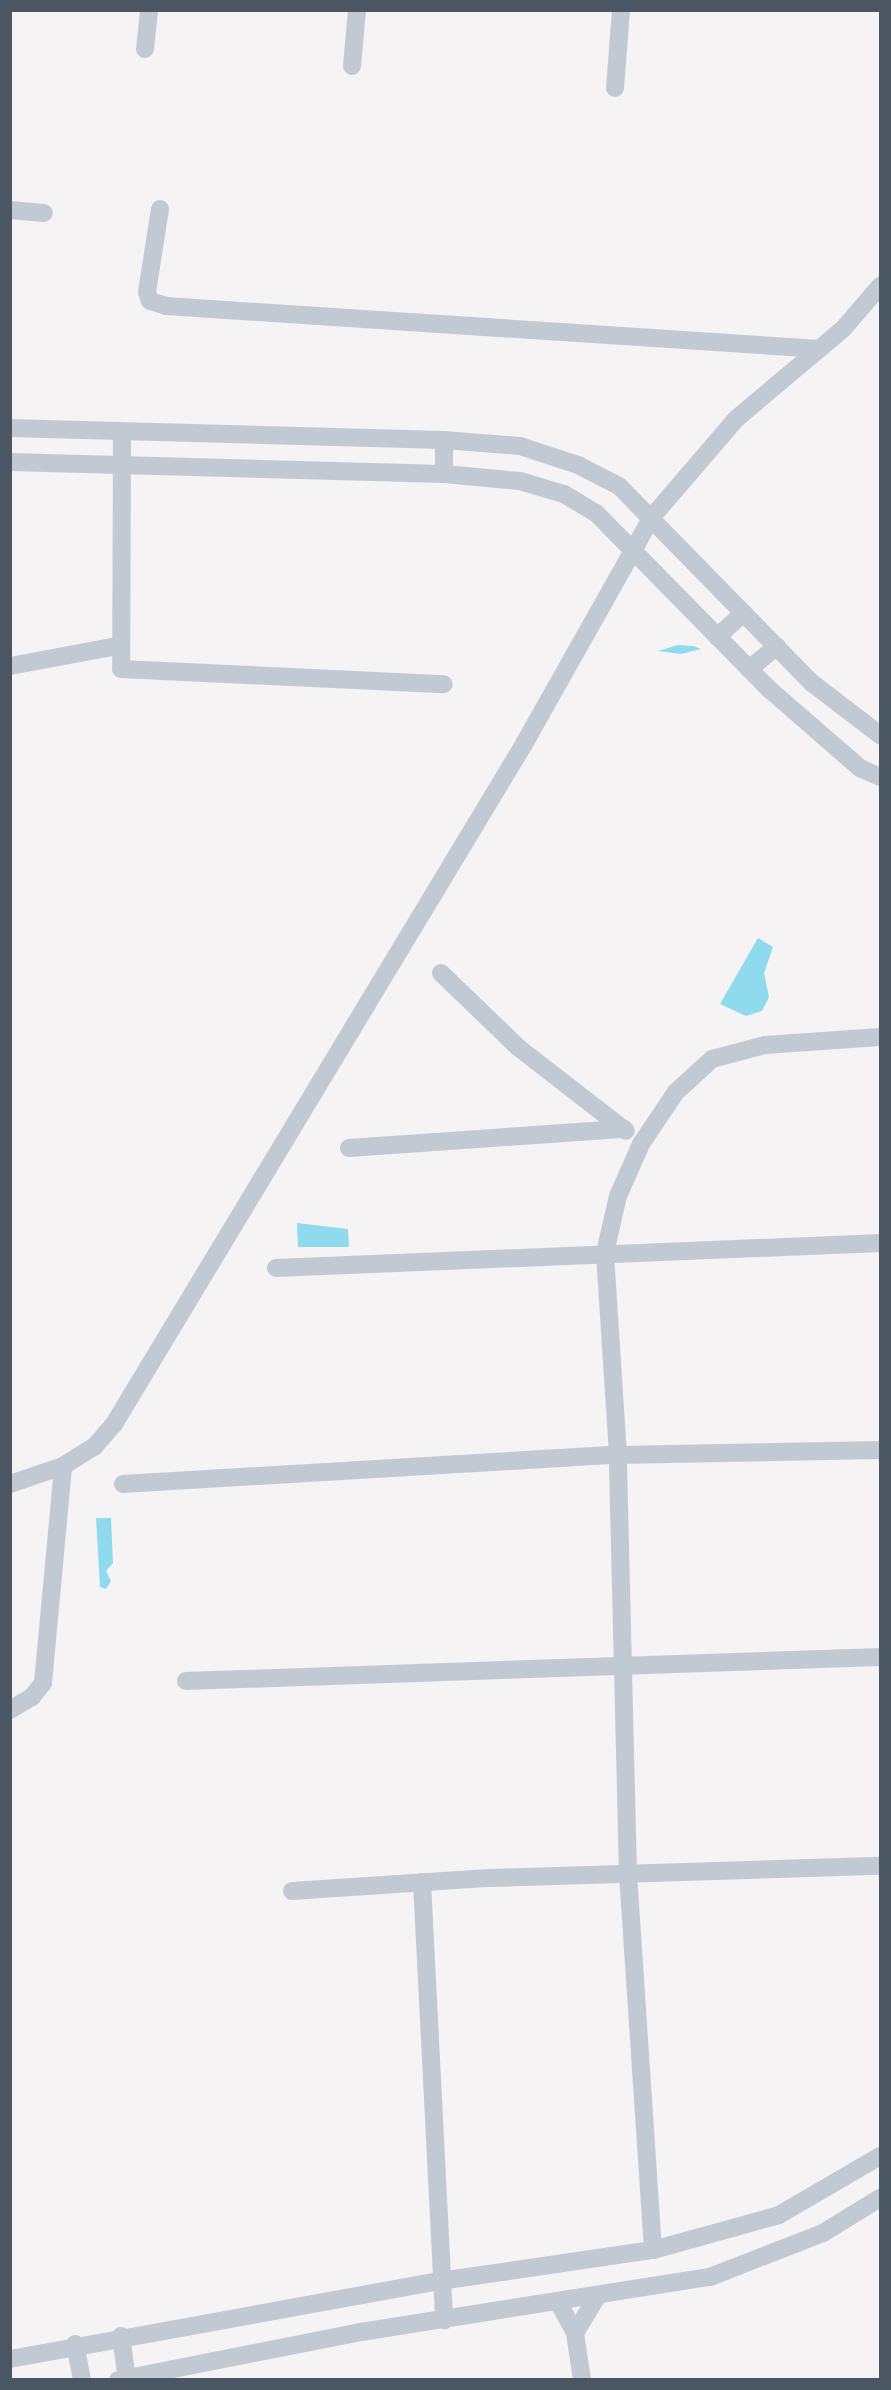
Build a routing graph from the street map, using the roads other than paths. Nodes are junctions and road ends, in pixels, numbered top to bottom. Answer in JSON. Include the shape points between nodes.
{"nodes":[{"id":1,"x":149,"y":10,"type":"edge"},
{"id":2,"x":357,"y":10,"type":"edge"},
{"id":3,"x":621,"y":10,"type":"edge"},
{"id":4,"x":145,"y":49,"type":"dead end"},
{"id":5,"x":352,"y":66,"type":"dead end"},
{"id":6,"x":615,"y":88,"type":"dead end"},
{"id":7,"x":160,"y":209,"type":"dead end"},
{"id":8,"x":10,"y":210,"type":"edge"},
{"id":9,"x":44,"y":213,"type":"dead end"},
{"id":10,"x":880,"y":286,"type":"edge"},
{"id":11,"x":820,"y":349,"type":"junction"},
{"id":12,"x":10,"y":428,"type":"edge"},
{"id":13,"x":122,"y":432,"type":"junction"},
{"id":14,"x":444,"y":440,"type":"junction"},
{"id":15,"x":10,"y":462,"type":"edge"},
{"id":16,"x":122,"y":467,"type":"junction"},
{"id":17,"x":444,"y":474,"type":"junction"},
{"id":18,"x":652,"y":517,"type":"junction"},
{"id":19,"x":632,"y":549,"type":"junction"},
{"id":20,"x":744,"y":613,"type":"junction"},
{"id":21,"x":717,"y":637,"type":"junction"},
{"id":22,"x":118,"y":646,"type":"junction"},
{"id":23,"x":777,"y":646,"type":"junction"},
{"id":24,"x":10,"y":666,"type":"edge"},
{"id":25,"x":749,"y":669,"type":"junction"},
{"id":26,"x":444,"y":684,"type":"dead end"},
{"id":27,"x":880,"y":735,"type":"edge"},
{"id":28,"x":880,"y":777,"type":"edge"},
{"id":29,"x":441,"y":973,"type":"dead end"},
{"id":30,"x":880,"y":1037,"type":"edge"},
{"id":31,"x":624,"y":1129,"type":"junction"},
{"id":32,"x":641,"y":1144,"type":"junction"},
{"id":33,"x":349,"y":1148,"type":"dead end"},
{"id":34,"x":880,"y":1243,"type":"edge"},
{"id":35,"x":605,"y":1253,"type":"junction"},
{"id":36,"x":276,"y":1268,"type":"dead end"},
{"id":37,"x":880,"y":1450,"type":"edge"},
{"id":38,"x":618,"y":1455,"type":"junction"},
{"id":39,"x":63,"y":1466,"type":"junction"},
{"id":40,"x":10,"y":1484,"type":"edge"},
{"id":41,"x":123,"y":1484,"type":"dead end"},
{"id":42,"x":880,"y":1657,"type":"edge"},
{"id":43,"x":621,"y":1665,"type":"junction"},
{"id":44,"x":186,"y":1681,"type":"dead end"},
{"id":45,"x":10,"y":1710,"type":"edge"},
{"id":46,"x":880,"y":1866,"type":"edge"},
{"id":47,"x":628,"y":1874,"type":"junction"},
{"id":48,"x":422,"y":1882,"type":"junction"},
{"id":49,"x":292,"y":1891,"type":"dead end"},
{"id":50,"x":880,"y":2156,"type":"edge"},
{"id":51,"x":880,"y":2198,"type":"edge"},
{"id":52,"x":653,"y":2250,"type":"junction"},
{"id":53,"x":440,"y":2281,"type":"junction"},
{"id":54,"x":598,"y":2295,"type":"junction"},
{"id":55,"x":558,"y":2302,"type":"junction"},
{"id":56,"x":444,"y":2320,"type":"junction"},
{"id":57,"x":575,"y":2333,"type":"junction"},
{"id":58,"x":120,"y":2336,"type":"junction"},
{"id":59,"x":75,"y":2344,"type":"junction"},
{"id":60,"x":10,"y":2359,"type":"edge"},
{"id":61,"x":82,"y":2379,"type":"edge"},
{"id":62,"x":124,"y":2379,"type":"edge"},
{"id":63,"x":582,"y":2379,"type":"edge"}],
"edges":[{"from":1,"to":4,"type":"street"},
{"from":2,"to":5,"type":"street"},
{"from":3,"to":6,"type":"street"},
{"from":7,"to":11,"type":"street","via":[[147,292],[150,301],[166,306]]},
{"from":8,"to":9,"type":"street"},
{"from":10,"to":11,"type":"street"},
{"from":11,"to":18,"type":"street","via":[[736,419]]},
{"from":12,"to":13,"type":"street"},
{"from":13,"to":14,"type":"street"},
{"from":13,"to":16,"type":"street"},
{"from":14,"to":17,"type":"street"},
{"from":14,"to":18,"type":"street","via":[[520,446],[578,465],[619,486]]},
{"from":15,"to":16,"type":"street"},
{"from":16,"to":17,"type":"street"},
{"from":16,"to":22,"type":"street"},
{"from":17,"to":19,"type":"street","via":[[520,481],[564,494],[596,513]]},
{"from":18,"to":19,"type":"street"},
{"from":18,"to":20,"type":"street"},
{"from":19,"to":21,"type":"street"},
{"from":19,"to":39,"type":"street","via":[[524,744],[114,1424],[94,1447]]},
{"from":20,"to":21,"type":"street"},
{"from":20,"to":23,"type":"street"},
{"from":21,"to":25,"type":"street"},
{"from":22,"to":24,"type":"street"},
{"from":22,"to":26,"type":"street","via":[[118,665],[127,673]]},
{"from":23,"to":25,"type":"street"},
{"from":23,"to":27,"type":"street","via":[[812,683]]},
{"from":25,"to":28,"type":"street","via":[[860,768]]},
{"from":29,"to":31,"type":"street","via":[[519,1048]]},
{"from":30,"to":32,"type":"street","via":[[765,1045],[712,1059],[676,1092]]},
{"from":31,"to":32,"type":"street"},
{"from":31,"to":33,"type":"street"},
{"from":32,"to":35,"type":"street","via":[[618,1196]]},
{"from":34,"to":35,"type":"street"},
{"from":35,"to":36,"type":"street"},
{"from":35,"to":38,"type":"street"},
{"from":37,"to":38,"type":"street"},
{"from":38,"to":41,"type":"street"},
{"from":38,"to":43,"type":"street"},
{"from":39,"to":40,"type":"street"},
{"from":39,"to":45,"type":"street","via":[[43,1683],[32,1697]]},
{"from":42,"to":43,"type":"street"},
{"from":43,"to":44,"type":"street"},
{"from":43,"to":47,"type":"street"},
{"from":46,"to":47,"type":"street"},
{"from":47,"to":48,"type":"street"},
{"from":47,"to":52,"type":"street"},
{"from":48,"to":49,"type":"street"},
{"from":48,"to":53,"type":"street"},
{"from":50,"to":52,"type":"street","via":[[778,2215]]},
{"from":51,"to":54,"type":"street","via":[[823,2233],[710,2277]]},
{"from":52,"to":53,"type":"street"},
{"from":53,"to":56,"type":"street"},
{"from":53,"to":58,"type":"street"},
{"from":54,"to":55,"type":"street"},
{"from":54,"to":57,"type":"street"},
{"from":55,"to":56,"type":"street"},
{"from":55,"to":57,"type":"street"},
{"from":56,"to":62,"type":"street"},
{"from":57,"to":63,"type":"street"},
{"from":58,"to":59,"type":"street"},
{"from":58,"to":62,"type":"street"},
{"from":59,"to":60,"type":"street"},
{"from":59,"to":61,"type":"street"}]}
